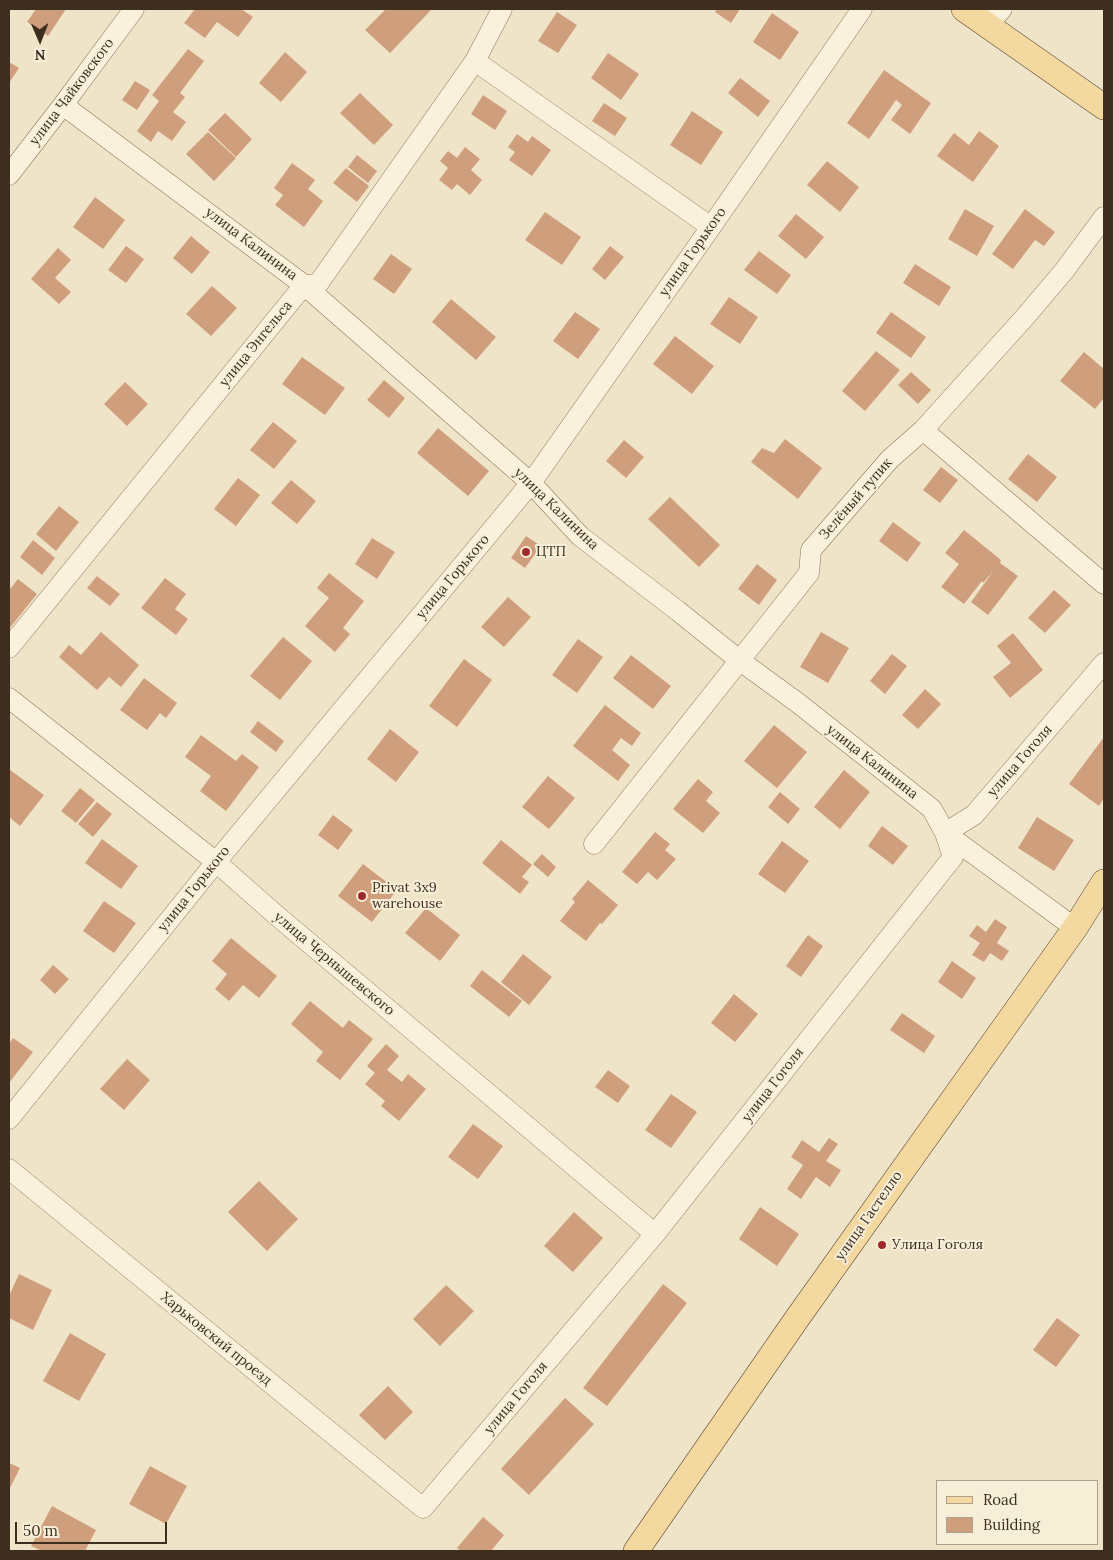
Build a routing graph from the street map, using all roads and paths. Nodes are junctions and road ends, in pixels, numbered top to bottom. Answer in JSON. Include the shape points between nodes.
{"nodes":[{"id":1,"x":134,"y":9,"type":"edge"},
{"id":2,"x":502,"y":9,"type":"edge"},
{"id":3,"x":862,"y":9,"type":"edge"},
{"id":4,"x":964,"y":9,"type":"edge"},
{"id":5,"x":995,"y":17,"type":"edge"},
{"id":6,"x":475,"y":61,"type":"junction"},
{"id":7,"x":63,"y":104,"type":"junction"},
{"id":8,"x":1104,"y":107,"type":"edge"},
{"id":9,"x":9,"y":175,"type":"edge"},
{"id":10,"x":1104,"y":217,"type":"edge"},
{"id":11,"x":711,"y":227,"type":"junction"},
{"id":12,"x":304,"y":285,"type":"junction"},
{"id":13,"x":923,"y":430,"type":"junction"},
{"id":14,"x":531,"y":483,"type":"junction"},
{"id":15,"x":1104,"y":584,"type":"edge"},
{"id":16,"x":9,"y":648,"type":"edge"},
{"id":17,"x":739,"y":660,"type":"junction"},
{"id":18,"x":1104,"y":664,"type":"edge"},
{"id":19,"x":9,"y":698,"type":"edge"},
{"id":20,"x":945,"y":833,"type":"junction"},
{"id":21,"x":594,"y":844,"type":"dead end"},
{"id":22,"x":216,"y":862,"type":"junction"},
{"id":23,"x":1104,"y":882,"type":"edge"},
{"id":24,"x":1075,"y":928,"type":"junction"},
{"id":25,"x":9,"y":1119,"type":"edge"},
{"id":26,"x":9,"y":1169,"type":"edge"},
{"id":27,"x":655,"y":1234,"type":"junction"},
{"id":28,"x":423,"y":1508,"type":"joint"},
{"id":29,"x":636,"y":1551,"type":"edge"}],
"edges":[{"from":1,"to":7,"type":"street","name":"улица Чайковского"},
{"from":2,"to":6,"type":"street","name":"улица Энгельса"},
{"from":3,"to":11,"type":"street","name":"улица Горького"},
{"from":4,"to":5,"type":"main road"},
{"from":5,"to":8,"type":"main road"},
{"from":6,"to":11,"type":"street"},
{"from":6,"to":12,"type":"street","name":"улица Энгельса","via":[[318,284]]},
{"from":7,"to":9,"type":"street","name":"улица Чайковского"},
{"from":7,"to":12,"type":"street","name":"улица Калинина"},
{"from":10,"to":13,"type":"street","name":"Зелёный тупик","via":[[1064,271]]},
{"from":11,"to":14,"type":"street","name":"улица Горького"},
{"from":12,"to":14,"type":"street","name":"улица Калинина"},
{"from":12,"to":16,"type":"street","name":"улица Энгельса"},
{"from":13,"to":15,"type":"street"},
{"from":13,"to":17,"type":"street","name":"Зелёный тупик","via":[[890,459],[811,550],[809,573]]},
{"from":14,"to":17,"type":"street","name":"улица Калинина","via":[[580,536]]},
{"from":14,"to":22,"type":"street","name":"улица Горького"},
{"from":17,"to":20,"type":"street","name":"улица Калинина","via":[[932,809]]},
{"from":17,"to":21,"type":"street","name":"Зелёный тупик"},
{"from":18,"to":20,"type":"street","name":"улица Гоголя","via":[[974,815]]},
{"from":19,"to":22,"type":"street","name":"улица Чернышевского"},
{"from":20,"to":24,"type":"street","name":"улица Калинина"},
{"from":20,"to":27,"type":"street","name":"улица Гоголя","via":[[953,857]]},
{"from":22,"to":25,"type":"street","name":"улица Горького"},
{"from":22,"to":27,"type":"street","name":"улица Чернышевского"},
{"from":23,"to":24,"type":"main road","name":"улица Гастелло"},
{"from":24,"to":29,"type":"main road","name":"улица Гастелло","via":[[801,1312]]},
{"from":26,"to":28,"type":"street","name":"Харьковский проезд"},
{"from":27,"to":28,"type":"street","name":"улица Гоголя"}]}
